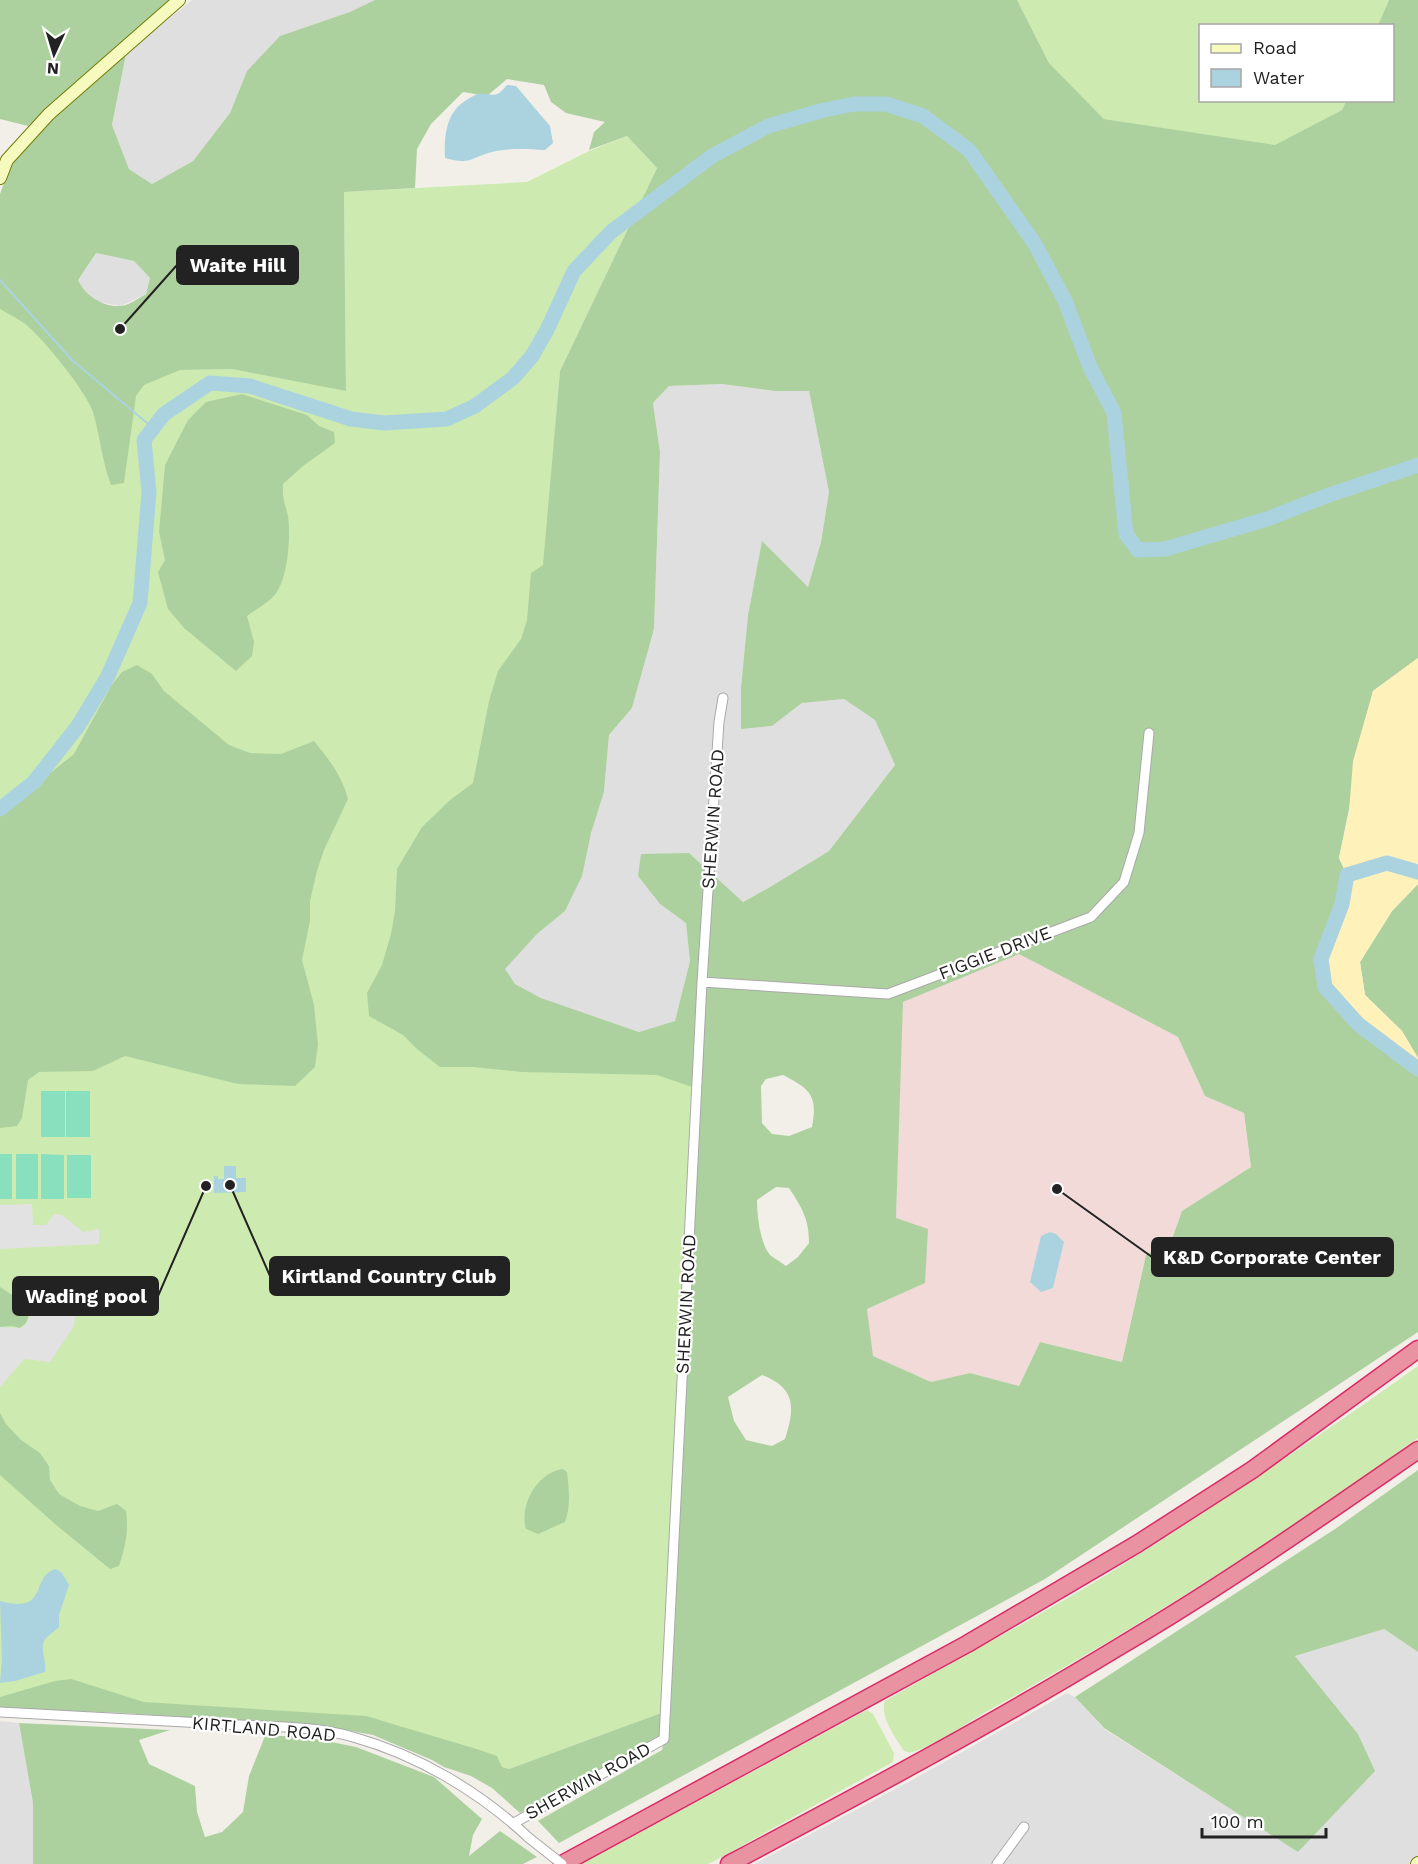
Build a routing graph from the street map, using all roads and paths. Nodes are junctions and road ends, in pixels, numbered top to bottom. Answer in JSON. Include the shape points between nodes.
{"nodes":[{"id":1,"x":179,"y":0,"type":"edge"},
{"id":2,"x":0,"y":178,"type":"edge"},
{"id":3,"x":723,"y":698,"type":"dead end"},
{"id":4,"x":1149,"y":733,"type":"dead end"},
{"id":5,"x":702,"y":982,"type":"junction"},
{"id":6,"x":1418,"y":1349,"type":"edge"},
{"id":7,"x":1418,"y":1450,"type":"edge"},
{"id":8,"x":0,"y":1712,"type":"edge"},
{"id":9,"x":514,"y":1823,"type":"junction"},
{"id":10,"x":1024,"y":1827,"type":"dead end"},
{"id":11,"x":562,"y":1864,"type":"edge"},
{"id":12,"x":729,"y":1864,"type":"edge"},
{"id":13,"x":997,"y":1864,"type":"edge"}],
"edges":[{"from":1,"to":2,"type":"street","via":[[49,114],[7,160]]},
{"from":3,"to":5,"type":"street","name":"SHERWIN ROAD"},
{"from":4,"to":5,"type":"street","name":"FIGGIE DRIVE","via":[[1138,833],[1124,882],[1091,917],[888,994]]},
{"from":5,"to":9,"type":"street","name":"SHERWIN ROAD","via":[[664,1739]]},
{"from":6,"to":11,"type":"highway","via":[[1252,1470],[1137,1544],[967,1644]]},
{"from":7,"to":12,"type":"highway","via":[[1272,1551],[1123,1645],[909,1768]]},
{"from":8,"to":9,"type":"street","name":"KIRTLAND ROAD","via":[[286,1728],[351,1736],[389,1748],[455,1781]]},
{"from":9,"to":11,"type":"street","name":"KIRTLAND ROAD","bridge":true},
{"from":10,"to":13,"type":"street"}]}
